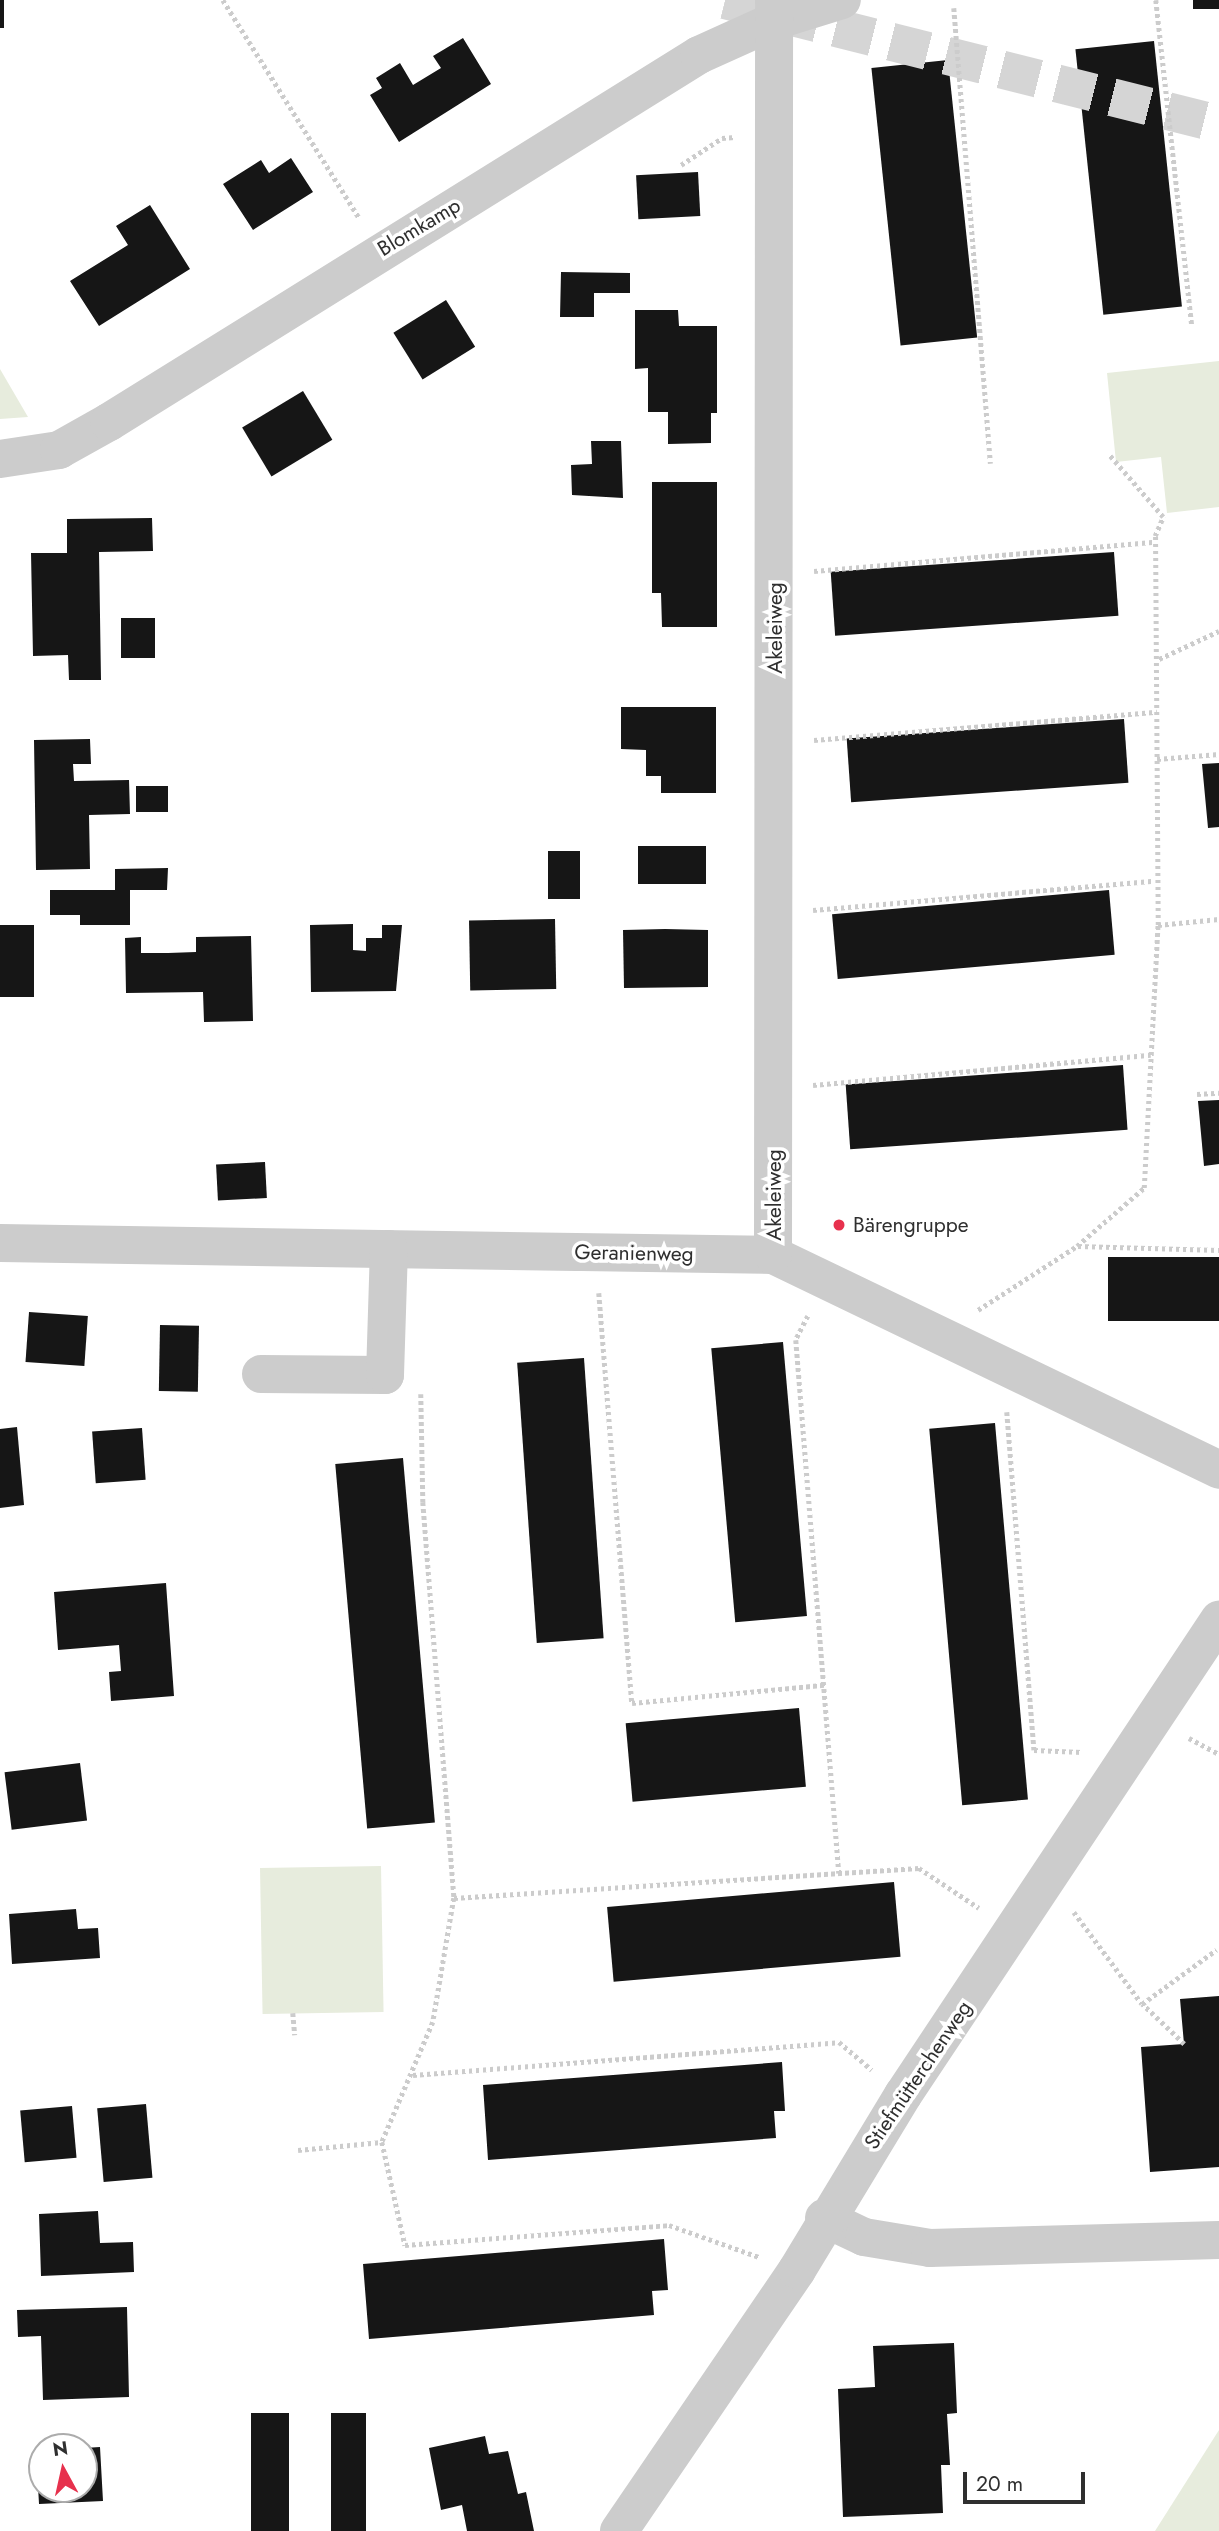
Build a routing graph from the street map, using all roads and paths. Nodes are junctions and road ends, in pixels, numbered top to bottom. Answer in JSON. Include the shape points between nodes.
{"nodes":[{"id":1,"x":223,"y":0,"type":"edge"},
{"id":2,"x":842,"y":0,"type":"edge"},
{"id":3,"x":1156,"y":0,"type":"edge"},
{"id":4,"x":954,"y":8,"type":"dead end"},
{"id":5,"x":774,"y":11,"type":"edge"},
{"id":6,"x":748,"y":136,"type":"dead end"},
{"id":7,"x":681,"y":165,"type":"dead end"},
{"id":8,"x":366,"y":229,"type":"dead end"},
{"id":9,"x":1192,"y":325,"type":"dead end"},
{"id":10,"x":1110,"y":456,"type":"dead end"},
{"id":11,"x":2,"y":464,"type":"edge"},
{"id":12,"x":990,"y":464,"type":"dead end"},
{"id":13,"x":1155,"y":542,"type":"junction"},
{"id":14,"x":775,"y":574,"type":"junction"},
{"id":15,"x":1219,"y":631,"type":"edge"},
{"id":16,"x":1159,"y":659,"type":"junction"},
{"id":17,"x":1157,"y":712,"type":"junction"},
{"id":18,"x":775,"y":744,"type":"junction"},
{"id":19,"x":1219,"y":754,"type":"edge"},
{"id":20,"x":1157,"y":759,"type":"junction"},
{"id":21,"x":1154,"y":881,"type":"junction"},
{"id":22,"x":774,"y":913,"type":"junction"},
{"id":23,"x":1219,"y":919,"type":"edge"},
{"id":24,"x":1158,"y":925,"type":"junction"},
{"id":25,"x":1151,"y":1055,"type":"junction"},
{"id":26,"x":774,"y":1088,"type":"junction"},
{"id":27,"x":1219,"y":1093,"type":"edge"},
{"id":28,"x":1197,"y":1094,"type":"dead end"},
{"id":29,"x":0,"y":1243,"type":"edge"},
{"id":30,"x":1077,"y":1246,"type":"junction"},
{"id":31,"x":389,"y":1250,"type":"junction"},
{"id":32,"x":1219,"y":1250,"type":"edge"},
{"id":33,"x":596,"y":1253,"type":"junction"},
{"id":34,"x":774,"y":1255,"type":"junction"},
{"id":35,"x":828,"y":1278,"type":"junction"},
{"id":36,"x":942,"y":1333,"type":"junction"},
{"id":37,"x":1003,"y":1363,"type":"junction"},
{"id":38,"x":261,"y":1374,"type":"dead end"},
{"id":39,"x":421,"y":1390,"type":"dead end"},
{"id":40,"x":1219,"y":1470,"type":"edge"},
{"id":41,"x":1219,"y":1619,"type":"edge"},
{"id":42,"x":824,"y":1685,"type":"junction"},
{"id":43,"x":1132,"y":1754,"type":"junction"},
{"id":44,"x":839,"y":1874,"type":"junction"},
{"id":45,"x":1051,"y":1880,"type":"junction"},
{"id":46,"x":454,"y":1898,"type":"junction"},
{"id":47,"x":1015,"y":1933,"type":"junction"},
{"id":48,"x":1216,"y":1950,"type":"dead end"},
{"id":49,"x":1142,"y":2004,"type":"junction"},
{"id":50,"x":293,"y":2013,"type":"dead end"},
{"id":51,"x":295,"y":2035,"type":"dead end"},
{"id":52,"x":1184,"y":2044,"type":"dead end"},
{"id":53,"x":413,"y":2075,"type":"junction"},
{"id":54,"x":903,"y":2095,"type":"junction"},
{"id":55,"x":382,"y":2142,"type":"junction"},
{"id":56,"x":298,"y":2150,"type":"dead end"},
{"id":57,"x":824,"y":2218,"type":"junction"},
{"id":58,"x":1219,"y":2240,"type":"edge"},
{"id":59,"x":797,"y":2270,"type":"junction"},
{"id":60,"x":619,"y":2531,"type":"edge"}],
"edges":[{"from":1,"to":8,"type":"path"},
{"from":2,"to":5,"type":"street","name":"Blomkamp"},
{"from":3,"to":9,"type":"path"},
{"from":4,"to":12,"type":"path"},
{"from":5,"to":11,"type":"street","name":"Blomkamp","via":[[645,86],[109,422],[59,450]]},
{"from":5,"to":14,"type":"street","name":"Akeleiweg"},
{"from":6,"to":7,"type":"path","via":[[722,138]]},
{"from":10,"to":13,"type":"path","via":[[1163,517]]},
{"from":13,"to":14,"type":"path"},
{"from":13,"to":16,"type":"path"},
{"from":14,"to":18,"type":"street","name":"Akeleiweg"},
{"from":15,"to":16,"type":"path"},
{"from":16,"to":17,"type":"path"},
{"from":17,"to":18,"type":"path"},
{"from":17,"to":20,"type":"path"},
{"from":18,"to":22,"type":"street","name":"Akeleiweg"},
{"from":19,"to":20,"type":"path"},
{"from":20,"to":21,"type":"path"},
{"from":21,"to":22,"type":"path"},
{"from":21,"to":24,"type":"path"},
{"from":22,"to":26,"type":"street","name":"Akeleiweg"},
{"from":23,"to":24,"type":"path"},
{"from":24,"to":25,"type":"path"},
{"from":25,"to":26,"type":"path"},
{"from":25,"to":30,"type":"path","via":[[1144,1188]]},
{"from":26,"to":34,"type":"street","name":"Akeleiweg"},
{"from":27,"to":28,"type":"path"},
{"from":29,"to":31,"type":"street","name":"Geranienweg"},
{"from":30,"to":32,"type":"path"},
{"from":30,"to":36,"type":"path"},
{"from":31,"to":33,"type":"street","name":"Geranienweg"},
{"from":31,"to":38,"type":"street","via":[[385,1375]]},
{"from":33,"to":34,"type":"street","name":"Geranienweg"},
{"from":33,"to":42,"type":"path","via":[[632,1703]]},
{"from":34,"to":35,"type":"street","name":"Geranienweg"},
{"from":35,"to":36,"type":"street","name":"Geranienweg"},
{"from":35,"to":42,"type":"path","via":[[796,1340]]},
{"from":36,"to":37,"type":"street","name":"Geranienweg"},
{"from":37,"to":40,"type":"street","name":"Geranienweg"},
{"from":37,"to":43,"type":"path","via":[[1034,1750]]},
{"from":39,"to":46,"type":"path","via":[[423,1502]]},
{"from":41,"to":43,"type":"street","name":"Stiefmütterchenweg"},
{"from":42,"to":44,"type":"path"},
{"from":43,"to":45,"type":"street","name":"Stiefmütterchenweg"},
{"from":44,"to":46,"type":"path"},
{"from":44,"to":47,"type":"path","via":[[919,1868]]},
{"from":45,"to":47,"type":"street","name":"Stiefmütterchenweg"},
{"from":45,"to":49,"type":"path"},
{"from":46,"to":53,"type":"path","via":[[433,2022]]},
{"from":47,"to":54,"type":"street","name":"Stiefmütterchenweg"},
{"from":48,"to":49,"type":"path"},
{"from":49,"to":52,"type":"path"},
{"from":50,"to":51,"type":"path"},
{"from":53,"to":54,"type":"path","via":[[839,2042]]},
{"from":53,"to":55,"type":"path"},
{"from":54,"to":57,"type":"street","name":"Stiefmütterchenweg"},
{"from":55,"to":56,"type":"path"},
{"from":55,"to":59,"type":"path","via":[[405,2245],[669,2225]]},
{"from":57,"to":58,"type":"street","via":[[863,2238],[930,2248]]},
{"from":57,"to":59,"type":"street","name":"Stiefmütterchenweg"},
{"from":59,"to":60,"type":"street","name":"Stiefmütterchenweg"}]}
